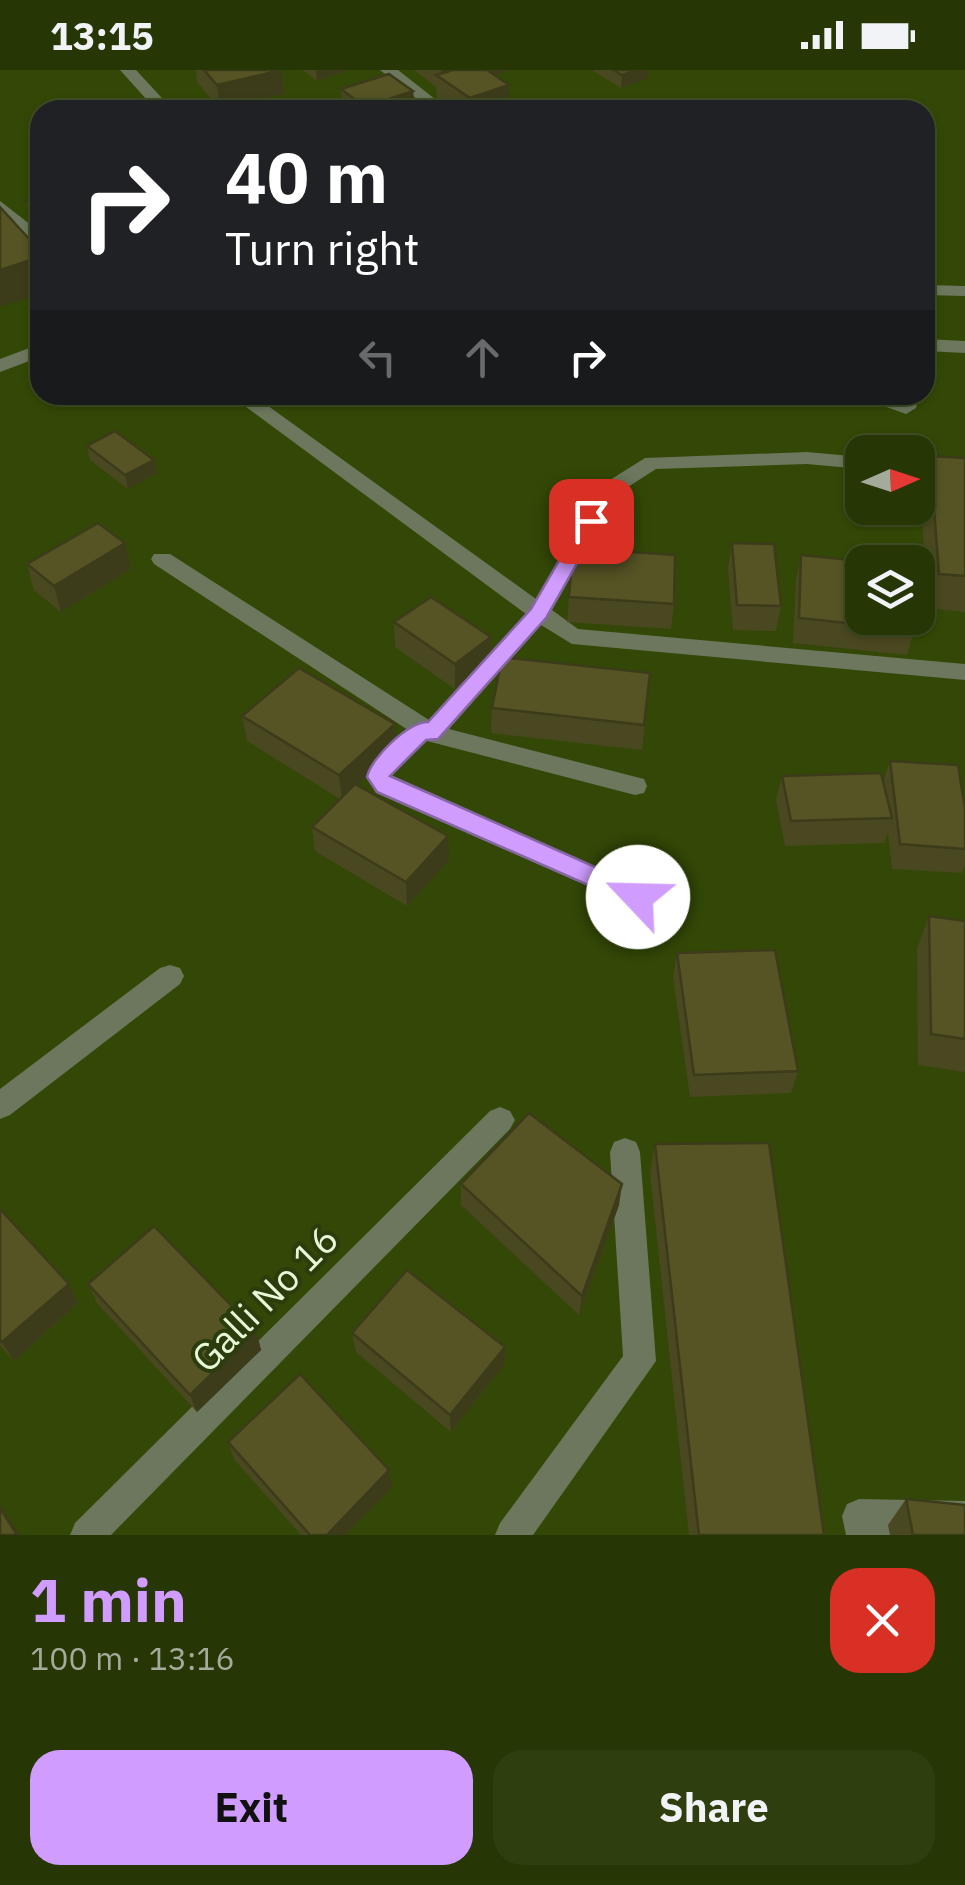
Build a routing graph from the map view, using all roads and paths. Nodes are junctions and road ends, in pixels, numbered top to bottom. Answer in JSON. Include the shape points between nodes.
{"nodes":[{"id":1,"x":128,"y":70,"type":"edge"},
{"id":2,"x":388,"y":70,"type":"edge"},
{"id":3,"x":156,"y":100,"type":"edge"},
{"id":4,"x":425,"y":100,"type":"edge"},
{"id":5,"x":3,"y":214,"type":"edge"},
{"id":6,"x":30,"y":234,"type":"edge"},
{"id":7,"x":935,"y":290,"type":"edge"},
{"id":8,"x":965,"y":291,"type":"edge"},
{"id":9,"x":935,"y":346,"type":"edge"},
{"id":10,"x":965,"y":347,"type":"edge"},
{"id":11,"x":30,"y":354,"type":"edge"},
{"id":12,"x":0,"y":366,"type":"edge"},
{"id":13,"x":254,"y":405,"type":"edge"},
{"id":14,"x":845,"y":461,"type":"edge"},
{"id":15,"x":935,"y":469,"type":"edge"},
{"id":16,"x":965,"y":472,"type":"edge"},
{"id":17,"x":162,"y":559,"type":"dead end"},
{"id":18,"x":539,"y":614,"type":"junction"},
{"id":19,"x":965,"y":672,"type":"edge"},
{"id":20,"x":427,"y":731,"type":"junction"},
{"id":21,"x":635,"y":786,"type":"dead end"},
{"id":22,"x":638,"y":897,"type":"dead end"},
{"id":23,"x":170,"y":976,"type":"dead end"},
{"id":24,"x":0,"y":1106,"type":"edge"},
{"id":25,"x":500,"y":1120,"type":"dead end"},
{"id":26,"x":625,"y":1152,"type":"dead end"},
{"id":27,"x":965,"y":1518,"type":"edge"},
{"id":28,"x":86,"y":1535,"type":"edge"},
{"id":29,"x":512,"y":1535,"type":"edge"},
{"id":30,"x":863,"y":1535,"type":"edge"}],
"edges":[{"from":1,"to":3,"type":"street"},
{"from":2,"to":4,"type":"street"},
{"from":5,"to":6,"type":"street"},
{"from":7,"to":8,"type":"street"},
{"from":9,"to":10,"type":"street"},
{"from":11,"to":12,"type":"street"},
{"from":13,"to":18,"type":"street"},
{"from":14,"to":18,"type":"street","via":[[652,463],[609,490]]},
{"from":15,"to":16,"type":"street"},
{"from":17,"to":20,"type":"street"},
{"from":18,"to":19,"type":"street","via":[[572,636]]},
{"from":18,"to":20,"type":"street"},
{"from":20,"to":21,"type":"street"},
{"from":20,"to":22,"type":"street","via":[[379,771],[385,786]]},
{"from":23,"to":24,"type":"street"},
{"from":25,"to":28,"type":"street","name":"Galli No 16"},
{"from":26,"to":29,"type":"street","via":[[640,1361]]},
{"from":27,"to":30,"type":"street","via":[[859,1516]]}]}
